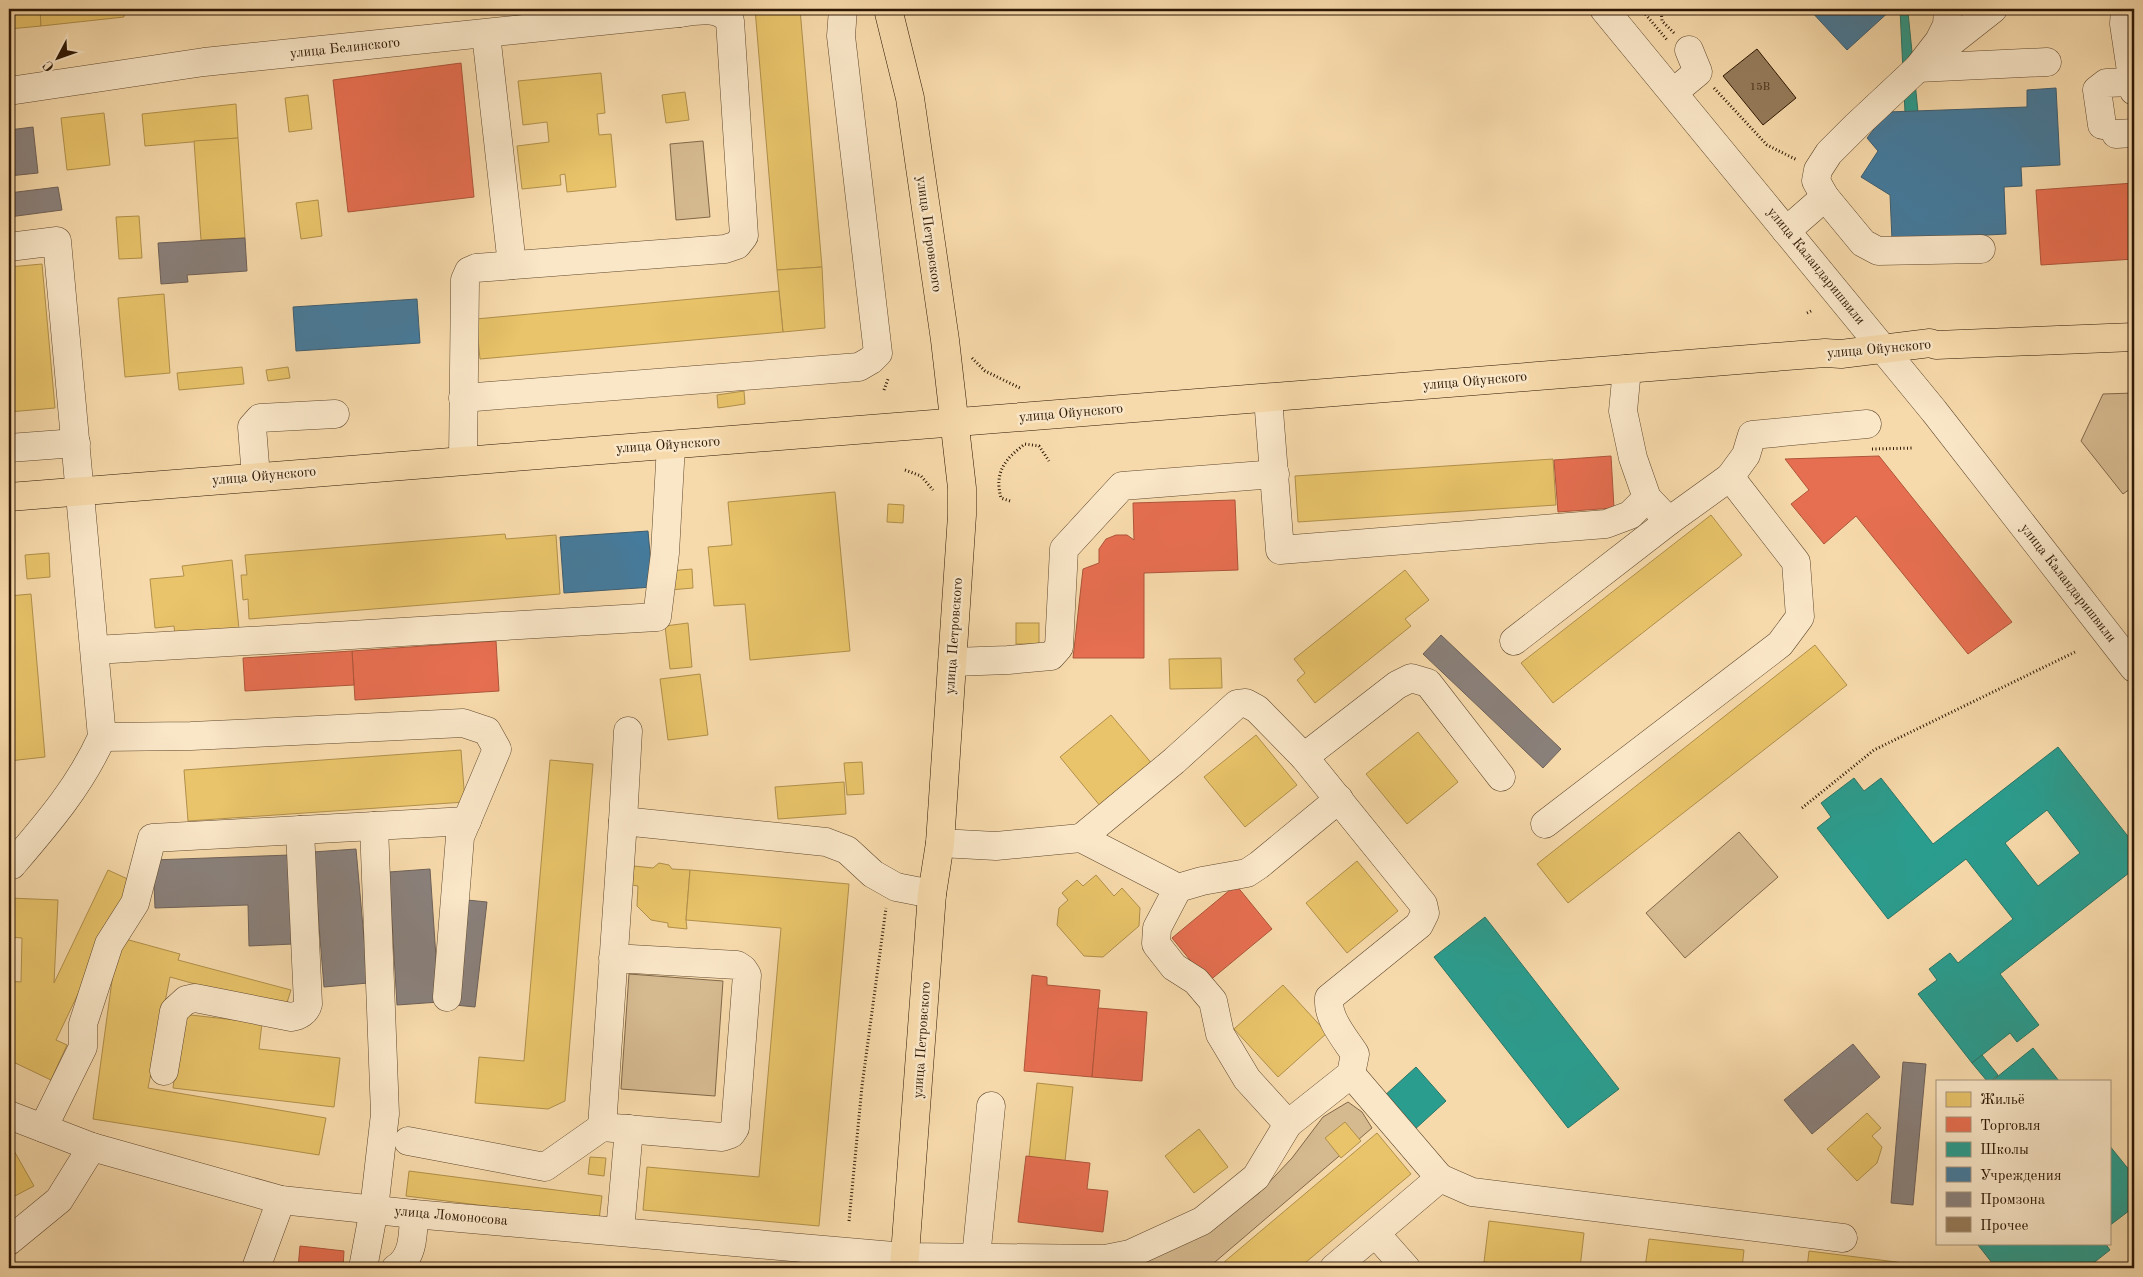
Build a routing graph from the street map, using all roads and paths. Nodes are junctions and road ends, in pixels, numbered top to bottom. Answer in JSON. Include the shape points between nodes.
{"nodes":[{"id":1,"x":843,"y":9,"type":"edge"},
{"id":2,"x":888,"y":9,"type":"edge"},
{"id":3,"x":1604,"y":9,"type":"edge"},
{"id":4,"x":1641,"y":9,"type":"edge"},
{"id":5,"x":1948,"y":9,"type":"edge"},
{"id":6,"x":1993,"y":9,"type":"edge"},
{"id":7,"x":2125,"y":9,"type":"edge"},
{"id":8,"x":679,"y":11,"type":"edge"},
{"id":9,"x":575,"y":17,"type":"edge"},
{"id":10,"x":486,"y":34,"type":"junction"},
{"id":11,"x":1686,"y":55,"type":"junction"},
{"id":12,"x":2046,"y":62,"type":"dead end"},
{"id":13,"x":1918,"y":68,"type":"junction"},
{"id":14,"x":2133,"y":86,"type":"edge"},
{"id":15,"x":9,"y":91,"type":"edge"},
{"id":16,"x":1674,"y":92,"type":"junction"},
{"id":17,"x":2117,"y":130,"type":"edge"},
{"id":18,"x":1818,"y":170,"type":"junction"},
{"id":19,"x":1825,"y":197,"type":"junction"},
{"id":20,"x":1786,"y":231,"type":"junction"},
{"id":21,"x":9,"y":247,"type":"edge"},
{"id":22,"x":1981,"y":249,"type":"dead end"},
{"id":23,"x":512,"y":265,"type":"junction"},
{"id":24,"x":1813,"y":310,"type":"dead end"},
{"id":25,"x":1807,"y":314,"type":"dead end"},
{"id":26,"x":2134,"y":337,"type":"edge"},
{"id":27,"x":1884,"y":349,"type":"junction"},
{"id":28,"x":971,"y":357,"type":"dead end"},
{"id":29,"x":1627,"y":369,"type":"junction"},
{"id":30,"x":1020,"y":388,"type":"dead end"},
{"id":31,"x":463,"y":398,"type":"junction"},
{"id":32,"x":1268,"y":398,"type":"junction"},
{"id":33,"x":335,"y":414,"type":"dead end"},
{"id":34,"x":954,"y":422,"type":"junction"},
{"id":35,"x":1867,"y":424,"type":"dead end"},
{"id":36,"x":76,"y":443,"type":"junction"},
{"id":37,"x":671,"y":445,"type":"junction"},
{"id":38,"x":9,"y":448,"type":"edge"},
{"id":39,"x":463,"y":460,"type":"junction"},
{"id":40,"x":1049,"y":461,"type":"dead end"},
{"id":41,"x":905,"y":470,"type":"dead end"},
{"id":42,"x":1275,"y":474,"type":"junction"},
{"id":43,"x":256,"y":477,"type":"junction"},
{"id":44,"x":1730,"y":477,"type":"junction"},
{"id":45,"x":933,"y":490,"type":"dead end"},
{"id":46,"x":81,"y":491,"type":"junction"},
{"id":47,"x":9,"y":497,"type":"edge"},
{"id":48,"x":1647,"y":498,"type":"junction"},
{"id":49,"x":1010,"y":501,"type":"dead end"},
{"id":50,"x":1669,"y":521,"type":"junction"},
{"id":51,"x":1514,"y":641,"type":"dead end"},
{"id":52,"x":95,"y":650,"type":"junction"},
{"id":53,"x":2076,"y":652,"type":"dead end"},
{"id":54,"x":953,"y":662,"type":"junction"},
{"id":55,"x":2134,"y":668,"type":"edge"},
{"id":56,"x":628,"y":731,"type":"dead end"},
{"id":57,"x":102,"y":737,"type":"junction"},
{"id":58,"x":1304,"y":757,"type":"junction"},
{"id":59,"x":1501,"y":777,"type":"dead end"},
{"id":60,"x":1339,"y":799,"type":"junction"},
{"id":61,"x":1802,"y":808,"type":"dead end"},
{"id":62,"x":467,"y":821,"type":"junction"},
{"id":63,"x":623,"y":821,"type":"junction"},
{"id":64,"x":1545,"y":824,"type":"dead end"},
{"id":65,"x":374,"y":826,"type":"junction"},
{"id":66,"x":300,"y":830,"type":"junction"},
{"id":67,"x":1082,"y":838,"type":"junction"},
{"id":68,"x":940,"y":842,"type":"junction"},
{"id":69,"x":12,"y":865,"type":"dead end"},
{"id":70,"x":890,"y":883,"type":"junction"},
{"id":71,"x":1178,"y":888,"type":"junction"},
{"id":72,"x":932,"y":894,"type":"junction"},
{"id":73,"x":613,"y":958,"type":"junction"},
{"id":74,"x":448,"y":997,"type":"dead end"},
{"id":75,"x":164,"y":1071,"type":"dead end"},
{"id":76,"x":1351,"y":1074,"type":"junction"},
{"id":77,"x":991,"y":1106,"type":"dead end"},
{"id":78,"x":9,"y":1115,"type":"edge"},
{"id":79,"x":1288,"y":1124,"type":"junction"},
{"id":80,"x":602,"y":1127,"type":"junction"},
{"id":81,"x":43,"y":1128,"type":"junction"},
{"id":82,"x":629,"y":1129,"type":"junction"},
{"id":83,"x":408,"y":1141,"type":"dead end"},
{"id":84,"x":92,"y":1147,"type":"junction"},
{"id":85,"x":1440,"y":1178,"type":"junction"},
{"id":86,"x":281,"y":1200,"type":"junction"},
{"id":87,"x":374,"y":1209,"type":"junction"},
{"id":88,"x":414,"y":1214,"type":"junction"},
{"id":89,"x":849,"y":1221,"type":"dead end"},
{"id":90,"x":620,"y":1231,"type":"junction"},
{"id":91,"x":1376,"y":1234,"type":"junction"},
{"id":92,"x":1843,"y":1238,"type":"dead end"},
{"id":93,"x":9,"y":1241,"type":"edge"},
{"id":94,"x":904,"y":1263,"type":"edge"},
{"id":95,"x":975,"y":1263,"type":"edge"},
{"id":96,"x":256,"y":1268,"type":"edge"},
{"id":97,"x":362,"y":1268,"type":"edge"},
{"id":98,"x":396,"y":1268,"type":"edge"},
{"id":99,"x":1334,"y":1268,"type":"edge"},
{"id":100,"x":1406,"y":1268,"type":"edge"}],
"edges":[{"from":1,"to":31,"type":"street","via":[[841,36],[876,356],[859,367]]},
{"from":2,"to":34,"type":"main road","name":"улица Петровского","via":[[910,98]]},
{"from":3,"to":16,"type":"street","name":"улица Каландаришвили"},
{"from":4,"to":11,"type":"path"},
{"from":5,"to":13,"type":"street","via":[[1947,26]]},
{"from":6,"to":13,"type":"street"},
{"from":7,"to":14,"type":"street","via":[[2124,24]]},
{"from":8,"to":9,"type":"street","name":"улица Белинского"},
{"from":8,"to":23,"type":"street","name":"улица Белинского","via":[[714,10],[725,13],[730,21],[744,236],[737,246],[725,249]]},
{"from":9,"to":10,"type":"street","name":"улица Белинского"},
{"from":10,"to":15,"type":"street","name":"улица Белинского","via":[[204,62]]},
{"from":10,"to":23,"type":"street"},
{"from":11,"to":16,"type":"street"},
{"from":11,"to":18,"type":"path","via":[[1767,145]]},
{"from":12,"to":13,"type":"street"},
{"from":13,"to":18,"type":"street","via":[[1829,153]]},
{"from":14,"to":17,"type":"street","via":[[2106,83],[2098,90]]},
{"from":16,"to":20,"type":"street","name":"улица Каландаришвили"},
{"from":18,"to":19,"type":"street","via":[[1816,181]]},
{"from":19,"to":20,"type":"street"},
{"from":19,"to":22,"type":"street","via":[[1863,244],[1871,249]]},
{"from":20,"to":27,"type":"street","name":"улица Каландаришвили"},
{"from":21,"to":36,"type":"street","via":[[57,241]]},
{"from":23,"to":31,"type":"street","name":"улица Белинского","via":[[476,268],[469,271],[465,280]]},
{"from":24,"to":25,"type":"path"},
{"from":26,"to":27,"type":"main road","name":"улица Ойунского","via":[[1930,343]]},
{"from":27,"to":29,"type":"main road","name":"улица Ойунского"},
{"from":27,"to":55,"type":"street","name":"улица Каландаришвили"},
{"from":28,"to":30,"type":"path","via":[[985,371]]},
{"from":29,"to":32,"type":"main road","name":"улица Ойунского"},
{"from":29,"to":48,"type":"street","via":[[1623,411]]},
{"from":31,"to":39,"type":"street","name":"улица Белинского"},
{"from":32,"to":34,"type":"main road","name":"улица Ойунского"},
{"from":32,"to":42,"type":"street"},
{"from":33,"to":43,"type":"street","via":[[260,418],[252,427]]},
{"from":34,"to":37,"type":"main road","name":"улица Ойунского"},
{"from":34,"to":54,"type":"main road","name":"улица Петровского","via":[[962,514]]},
{"from":35,"to":44,"type":"street","via":[[1752,435],[1746,455]]},
{"from":36,"to":38,"type":"street"},
{"from":36,"to":46,"type":"street"},
{"from":37,"to":39,"type":"main road","name":"улица Ойунского"},
{"from":37,"to":52,"type":"street","via":[[665,553],[657,617]]},
{"from":39,"to":43,"type":"main road","name":"улица Ойунского"},
{"from":40,"to":49,"type":"path","via":[[1039,446],[1025,444],[1011,454],[1002,467],[997,485],[1001,498]]},
{"from":41,"to":45,"type":"path","via":[[920,476]]},
{"from":42,"to":48,"type":"street","via":[[1280,550],[1606,524],[1630,515]]},
{"from":42,"to":54,"type":"street","via":[[1122,486],[1064,549],[1059,647],[1051,656]]},
{"from":43,"to":46,"type":"main road","name":"улица Ойунского"},
{"from":44,"to":50,"type":"street"},
{"from":44,"to":64,"type":"street","via":[[1796,562],[1800,617],[1780,644]]},
{"from":46,"to":47,"type":"main road","name":"улица Ойунского"},
{"from":46,"to":52,"type":"street"},
{"from":48,"to":50,"type":"street"},
{"from":50,"to":51,"type":"street"},
{"from":52,"to":57,"type":"street"},
{"from":53,"to":61,"type":"path","via":[[1874,750]]},
{"from":54,"to":68,"type":"main road","name":"улица Петровского"},
{"from":56,"to":63,"type":"street"},
{"from":57,"to":62,"type":"street","via":[[463,723],[487,731],[497,749]]},
{"from":57,"to":69,"type":"street","via":[[78,784]]},
{"from":58,"to":59,"type":"street","via":[[1397,685],[1411,678],[1428,683]]},
{"from":58,"to":60,"type":"street"},
{"from":58,"to":67,"type":"street","via":[[1257,709],[1246,703],[1237,704]]},
{"from":60,"to":71,"type":"street","via":[[1247,873]]},
{"from":60,"to":76,"type":"street","via":[[1423,904],[1425,913],[1418,924],[1329,998],[1328,1007],[1334,1020],[1355,1054]]},
{"from":62,"to":65,"type":"street"},
{"from":62,"to":74,"type":"street","via":[[460,837]]},
{"from":63,"to":70,"type":"street","via":[[826,842],[847,850],[873,874]]},
{"from":63,"to":73,"type":"street"},
{"from":65,"to":66,"type":"street"},
{"from":65,"to":87,"type":"street","via":[[385,1114]]},
{"from":66,"to":75,"type":"street","via":[[307,1009],[292,1017],[188,999],[174,1011]]},
{"from":66,"to":81,"type":"street","via":[[152,838],[135,903],[109,944],[83,1024],[83,1047]]},
{"from":67,"to":68,"type":"street","via":[[996,846]]},
{"from":67,"to":71,"type":"street"},
{"from":68,"to":72,"type":"main road","name":"улица Петровского"},
{"from":70,"to":72,"type":"street"},
{"from":70,"to":89,"type":"path","via":[[862,1086]]},
{"from":71,"to":79,"type":"street","via":[[1157,928],[1156,944],[1174,967],[1196,981],[1213,1001],[1220,1034],[1247,1079]]},
{"from":72,"to":94,"type":"main road","name":"улица Петровского"},
{"from":73,"to":80,"type":"street"},
{"from":73,"to":82,"type":"street","via":[[737,965],[747,975],[735,1128],[731,1134],[722,1137]]},
{"from":76,"to":79,"type":"street","name":"улица Ломоносова"},
{"from":76,"to":85,"type":"street"},
{"from":77,"to":95,"type":"street"},
{"from":78,"to":81,"type":"street","name":"улица Ломоносова"},
{"from":79,"to":95,"type":"street","name":"улица Ломоносова","via":[[1256,1176],[1229,1199],[1202,1221],[1130,1254],[1105,1259]]},
{"from":80,"to":82,"type":"street"},
{"from":80,"to":83,"type":"street","via":[[545,1167]]},
{"from":81,"to":84,"type":"street","name":"улица Ломоносова"},
{"from":82,"to":90,"type":"street"},
{"from":84,"to":86,"type":"street","name":"улица Ломоносова"},
{"from":84,"to":93,"type":"street","via":[[59,1200]]},
{"from":85,"to":91,"type":"street"},
{"from":85,"to":92,"type":"street","via":[[1472,1192]]},
{"from":86,"to":87,"type":"street","name":"улица Ломоносова"},
{"from":86,"to":96,"type":"street"},
{"from":87,"to":88,"type":"street","name":"улица Ломоносова"},
{"from":87,"to":97,"type":"street"},
{"from":88,"to":90,"type":"street","name":"улица Ломоносова"},
{"from":88,"to":98,"type":"street","via":[[412,1243],[405,1259]]},
{"from":90,"to":94,"type":"street","name":"улица Ломоносова"},
{"from":91,"to":99,"type":"street"},
{"from":91,"to":100,"type":"street"},
{"from":94,"to":95,"type":"street","name":"улица Ломоносова"}]}
